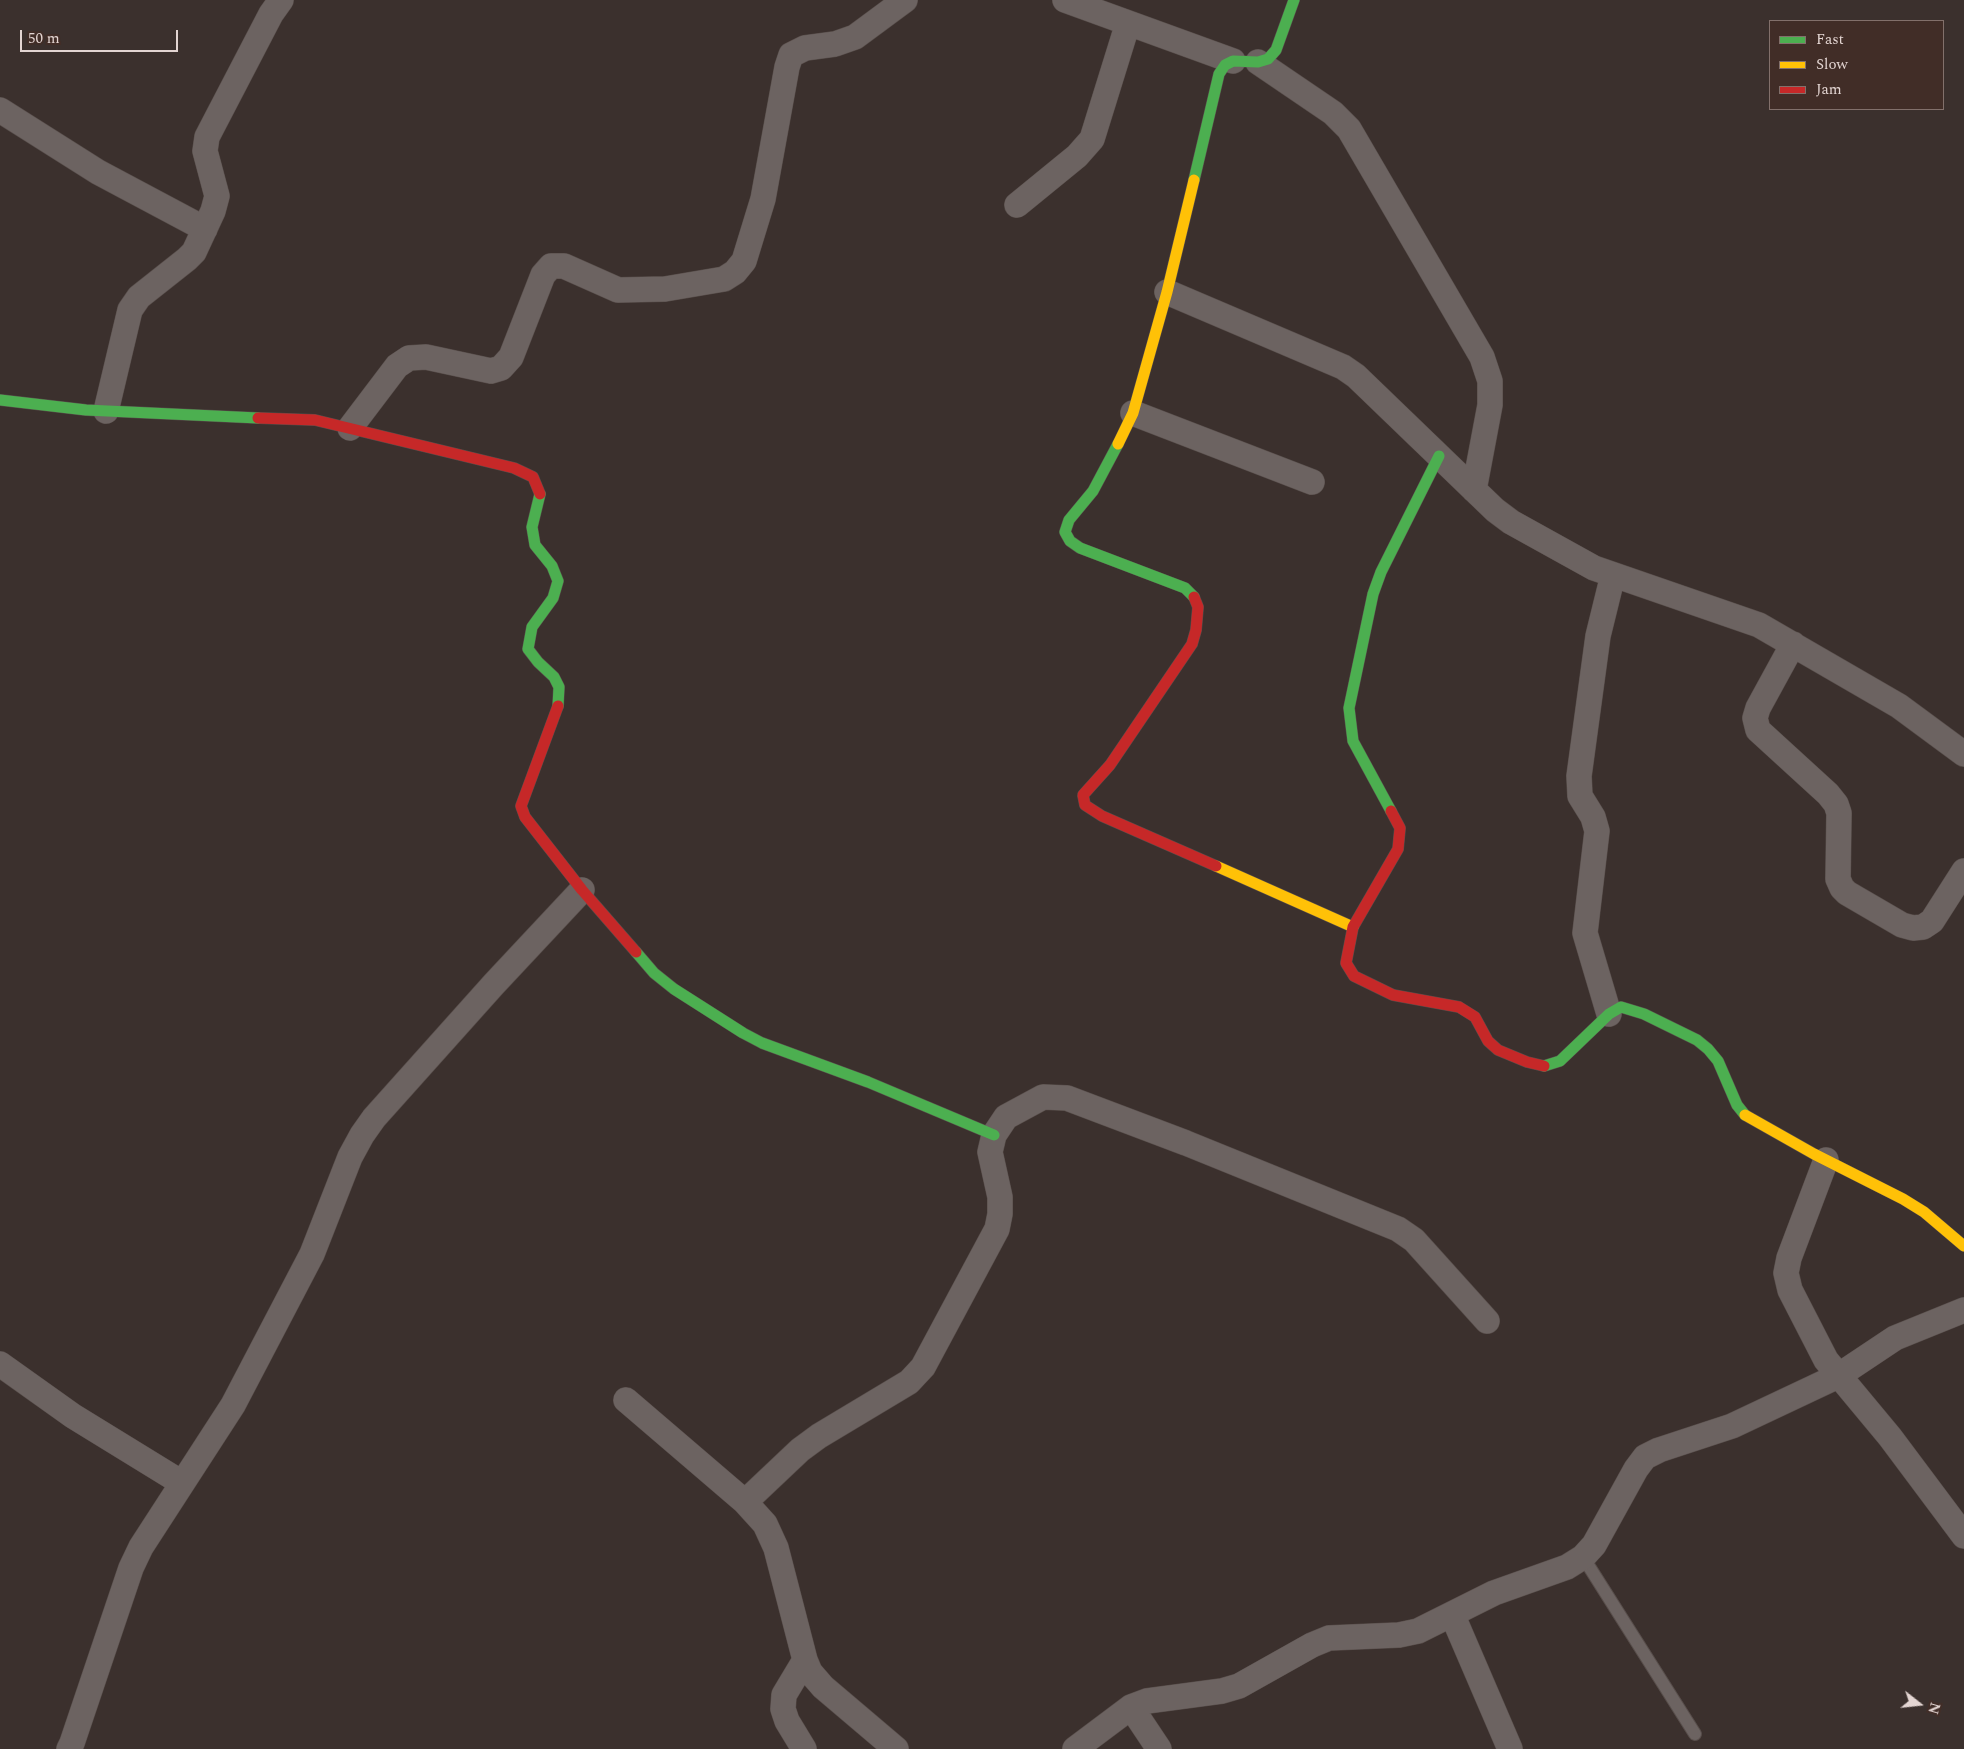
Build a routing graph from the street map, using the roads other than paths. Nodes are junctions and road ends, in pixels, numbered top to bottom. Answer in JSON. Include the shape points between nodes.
{"nodes":[{"id":1,"x":281,"y":0,"type":"edge"},
{"id":2,"x":905,"y":0,"type":"edge"},
{"id":3,"x":1294,"y":0,"type":"edge"},
{"id":4,"x":1076,"y":2,"type":"edge"},
{"id":5,"x":1128,"y":22,"type":"junction"},
{"id":6,"x":1233,"y":61,"type":"junction"},
{"id":7,"x":1258,"y":62,"type":"junction"},
{"id":8,"x":0,"y":110,"type":"edge"},
{"id":9,"x":1017,"y":205,"type":"dead end"},
{"id":10,"x":205,"y":229,"type":"junction"},
{"id":11,"x":1167,"y":292,"type":"junction"},
{"id":12,"x":0,"y":400,"type":"edge"},
{"id":13,"x":106,"y":411,"type":"junction"},
{"id":14,"x":1134,"y":413,"type":"junction"},
{"id":15,"x":350,"y":428,"type":"junction"},
{"id":16,"x":1439,"y":456,"type":"junction"},
{"id":17,"x":1312,"y":482,"type":"dead end"},
{"id":18,"x":1474,"y":490,"type":"junction"},
{"id":19,"x":1613,"y":575,"type":"junction"},
{"id":20,"x":1793,"y":644,"type":"junction"},
{"id":21,"x":1964,"y":754,"type":"edge"},
{"id":22,"x":1964,"y":871,"type":"edge"},
{"id":23,"x":582,"y":890,"type":"junction"},
{"id":24,"x":1352,"y":927,"type":"junction"},
{"id":25,"x":1610,"y":1014,"type":"junction"},
{"id":26,"x":994,"y":1135,"type":"junction"},
{"id":27,"x":1826,"y":1160,"type":"junction"},
{"id":28,"x":1964,"y":1246,"type":"edge"},
{"id":29,"x":1964,"y":1310,"type":"edge"},
{"id":30,"x":1487,"y":1320,"type":"dead end"},
{"id":31,"x":0,"y":1364,"type":"edge"},
{"id":32,"x":1838,"y":1376,"type":"junction"},
{"id":33,"x":626,"y":1400,"type":"dead end"},
{"id":34,"x":182,"y":1483,"type":"junction"},
{"id":35,"x":745,"y":1502,"type":"junction"},
{"id":36,"x":1964,"y":1536,"type":"edge"},
{"id":37,"x":1583,"y":1557,"type":"junction"},
{"id":38,"x":1452,"y":1614,"type":"junction"},
{"id":39,"x":805,"y":1660,"type":"junction"},
{"id":40,"x":1131,"y":1707,"type":"junction"},
{"id":41,"x":1695,"y":1734,"type":"dead end"},
{"id":42,"x":69,"y":1749,"type":"edge"},
{"id":43,"x":804,"y":1749,"type":"edge"},
{"id":44,"x":896,"y":1749,"type":"edge"},
{"id":45,"x":1075,"y":1749,"type":"edge"},
{"id":46,"x":1159,"y":1749,"type":"edge"},
{"id":47,"x":1510,"y":1749,"type":"edge"}],
"edges":[{"from":1,"to":10,"type":"street","via":[[207,136],[206,151],[217,196]]},
{"from":2,"to":15,"type":"street","via":[[855,37],[835,44],[805,48],[791,55],[764,199],[744,261],[735,272],[724,280],[665,289],[618,290],[564,266],[551,266],[543,275],[511,357],[502,368],[491,371],[426,357],[409,358],[397,366]]},
{"from":3,"to":7,"type":"street","via":[[1276,50],[1268,59]]},
{"from":4,"to":5,"type":"street"},
{"from":5,"to":6,"type":"street"},
{"from":5,"to":9,"type":"street","via":[[1092,139],[1077,156]]},
{"from":6,"to":7,"type":"street"},
{"from":6,"to":11,"type":"street","via":[[1225,65],[1219,74]]},
{"from":7,"to":18,"type":"street","via":[[1333,113],[1349,129],[1482,357],[1490,381],[1490,405]]},
{"from":8,"to":10,"type":"street","via":[[98,172]]},
{"from":10,"to":13,"type":"street","via":[[191,256],[138,297],[130,310]]},
{"from":11,"to":14,"type":"street"},
{"from":11,"to":16,"type":"street","via":[[1343,367]]},
{"from":12,"to":13,"type":"street"},
{"from":13,"to":15,"type":"street","via":[[302,419]]},
{"from":14,"to":17,"type":"street"},
{"from":14,"to":24,"type":"street","via":[[1093,491],[1069,520],[1065,532],[1070,541],[1080,548],[1185,588],[1195,598],[1198,607],[1196,630],[1192,644],[1110,765],[1083,795],[1085,805],[1102,816]]},
{"from":15,"to":23,"type":"street","via":[[514,468],[533,477],[540,492],[532,527],[535,545],[552,566],[558,582],[553,598],[532,627],[528,649],[560,687],[558,703],[521,806],[525,817]]},
{"from":16,"to":18,"type":"street"},
{"from":16,"to":24,"type":"street","via":[[1381,572],[1349,708],[1353,741],[1400,828],[1398,849]]},
{"from":18,"to":19,"type":"street","via":[[1511,522],[1594,568]]},
{"from":19,"to":20,"type":"street","via":[[1736,615]]},
{"from":19,"to":25,"type":"street","via":[[1598,636],[1579,776],[1580,796],[1593,817],[1597,831],[1585,933]]},
{"from":20,"to":21,"type":"street","via":[[1899,706]]},
{"from":20,"to":22,"type":"street","via":[[1755,718],[1758,730],[1836,804],[1839,813],[1838,879],[1842,888],[1902,925],[1923,927],[1932,921]]},
{"from":23,"to":26,"type":"street","via":[[654,973],[743,1033]]},
{"from":23,"to":34,"type":"street","via":[[494,984],[362,1135],[300,1278],[233,1405]]},
{"from":24,"to":25,"type":"street","via":[[1346,963],[1354,976],[1393,995],[1459,1007],[1475,1017],[1488,1041],[1498,1050],[1526,1062],[1545,1066],[1560,1062]]},
{"from":25,"to":27,"type":"street","via":[[1621,1007],[1644,1014],[1697,1040],[1718,1061],[1737,1105],[1745,1115]]},
{"from":26,"to":30,"type":"street","via":[[1006,1116],[1043,1097],[1067,1098],[1398,1229],[1414,1240]]},
{"from":26,"to":35,"type":"street","via":[[990,1152],[1000,1197],[997,1229],[923,1367],[909,1382],[800,1450]]},
{"from":27,"to":28,"type":"street","via":[[1924,1212]]},
{"from":27,"to":32,"type":"street","via":[[1786,1273],[1790,1290],[1819,1349]]},
{"from":29,"to":32,"type":"street","via":[[1895,1338]]},
{"from":31,"to":34,"type":"street","via":[[73,1416]]},
{"from":32,"to":36,"type":"street","via":[[1890,1437]]},
{"from":32,"to":37,"type":"street","via":[[1732,1426],[1645,1457],[1594,1545]]},
{"from":33,"to":35,"type":"street"},
{"from":34,"to":42,"type":"street","via":[[131,1568]]},
{"from":35,"to":39,"type":"street","via":[[765,1524],[776,1548]]},
{"from":37,"to":38,"type":"street"},
{"from":37,"to":41,"type":"lane"},
{"from":38,"to":40,"type":"street","via":[[1418,1631],[1399,1636],[1329,1638],[1239,1686],[1147,1701]]},
{"from":38,"to":47,"type":"street"},
{"from":39,"to":43,"type":"street","via":[[784,1695],[783,1710]]},
{"from":39,"to":44,"type":"street","via":[[823,1687]]},
{"from":40,"to":45,"type":"street"},
{"from":40,"to":46,"type":"street"}]}
